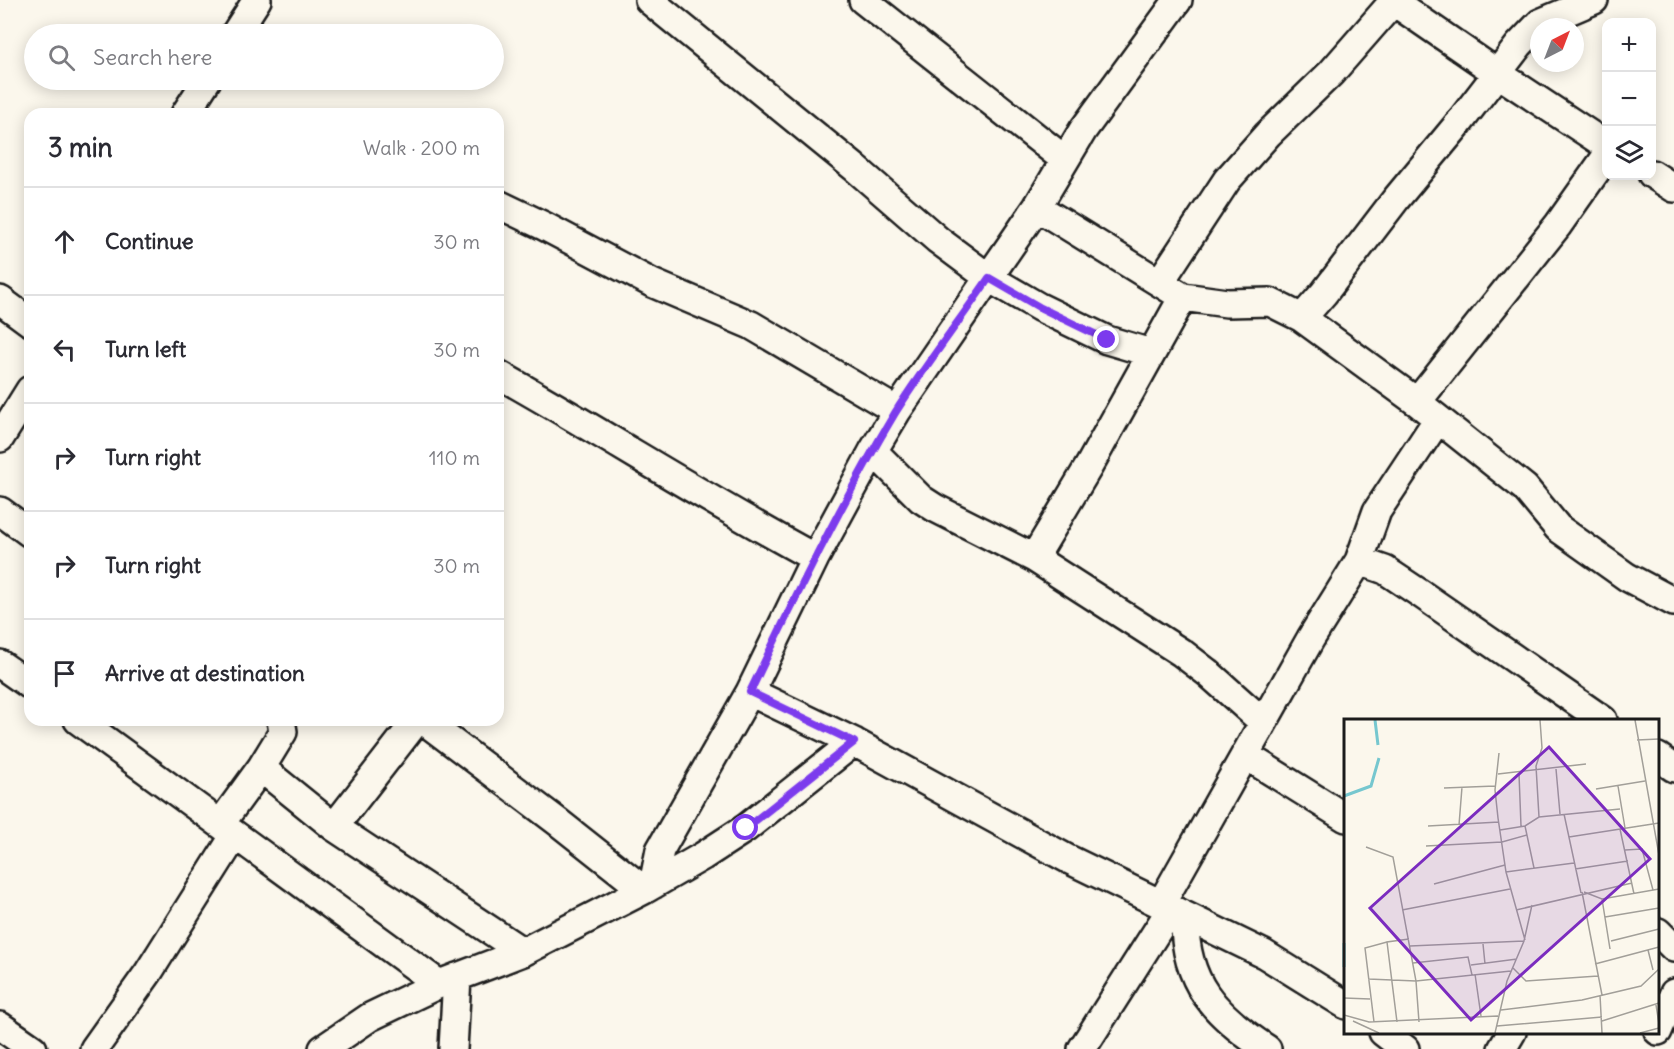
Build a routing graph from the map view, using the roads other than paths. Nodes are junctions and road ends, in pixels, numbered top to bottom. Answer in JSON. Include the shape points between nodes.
{"nodes":[{"id":1,"x":257,"y":0,"type":"edge"},
{"id":2,"x":649,"y":0,"type":"edge"},
{"id":3,"x":863,"y":0,"type":"edge"},
{"id":4,"x":1178,"y":0,"type":"edge"},
{"id":5,"x":1594,"y":0,"type":"edge"},
{"id":6,"x":1392,"y":1,"type":"edge"},
{"id":7,"x":241,"y":24,"type":"edge"},
{"id":8,"x":1497,"y":74,"type":"junction"},
{"id":9,"x":201,"y":90,"type":"edge"},
{"id":10,"x":190,"y":108,"type":"edge"},
{"id":11,"x":1602,"y":142,"type":"edge"},
{"id":12,"x":1065,"y":160,"type":"junction"},
{"id":13,"x":1602,"y":163,"type":"edge"},
{"id":14,"x":1656,"y":177,"type":"edge"},
{"id":15,"x":1674,"y":188,"type":"edge"},
{"id":16,"x":504,"y":207,"type":"edge"},
{"id":17,"x":1036,"y":207,"type":"junction"},
{"id":18,"x":989,"y":278,"type":"junction"},
{"id":19,"x":1160,"y":282,"type":"junction"},
{"id":20,"x":1183,"y":297,"type":"junction"},
{"id":21,"x":0,"y":300,"type":"edge"},
{"id":22,"x":24,"y":318,"type":"edge"},
{"id":23,"x":1302,"y":318,"type":"junction"},
{"id":24,"x":1151,"y":353,"type":"junction"},
{"id":25,"x":504,"y":378,"type":"edge"},
{"id":26,"x":24,"y":400,"type":"edge"},
{"id":27,"x":1428,"y":410,"type":"junction"},
{"id":28,"x":897,"y":411,"type":"junction"},
{"id":29,"x":0,"y":438,"type":"edge"},
{"id":30,"x":873,"y":451,"type":"junction"},
{"id":31,"x":0,"y":511,"type":"edge"},
{"id":32,"x":24,"y":529,"type":"edge"},
{"id":33,"x":815,"y":558,"type":"junction"},
{"id":34,"x":1034,"y":558,"type":"junction"},
{"id":35,"x":1359,"y":561,"type":"junction"},
{"id":36,"x":1674,"y":602,"type":"edge"},
{"id":37,"x":0,"y":664,"type":"edge"},
{"id":38,"x":24,"y":681,"type":"edge"},
{"id":39,"x":750,"y":692,"type":"junction"},
{"id":40,"x":1602,"y":719,"type":"edge"},
{"id":41,"x":1263,"y":722,"type":"junction"},
{"id":42,"x":86,"y":726,"type":"edge"},
{"id":43,"x":282,"y":726,"type":"edge"},
{"id":44,"x":412,"y":726,"type":"edge"},
{"id":45,"x":431,"y":726,"type":"edge"},
{"id":46,"x":854,"y":742,"type":"junction"},
{"id":47,"x":1245,"y":755,"type":"junction"},
{"id":48,"x":261,"y":768,"type":"junction"},
{"id":49,"x":1344,"y":817,"type":"edge"},
{"id":50,"x":334,"y":827,"type":"junction"},
{"id":51,"x":228,"y":829,"type":"junction"},
{"id":52,"x":648,"y":888,"type":"junction"},
{"id":53,"x":1172,"y":910,"type":"junction"},
{"id":54,"x":1659,"y":933,"type":"edge"},
{"id":55,"x":1674,"y":948,"type":"edge"},
{"id":56,"x":523,"y":952,"type":"junction"},
{"id":57,"x":448,"y":980,"type":"junction"},
{"id":58,"x":1674,"y":993,"type":"edge"},
{"id":59,"x":1344,"y":1004,"type":"edge"},
{"id":60,"x":0,"y":1026,"type":"edge"},
{"id":61,"x":1659,"y":1027,"type":"edge"},
{"id":62,"x":1386,"y":1034,"type":"edge"},
{"id":63,"x":1511,"y":1034,"type":"edge"},
{"id":64,"x":1656,"y":1034,"type":"edge"},
{"id":65,"x":1240,"y":1041,"type":"edge"},
{"id":66,"x":33,"y":1049,"type":"edge"},
{"id":67,"x":94,"y":1049,"type":"edge"},
{"id":68,"x":323,"y":1049,"type":"edge"},
{"id":69,"x":453,"y":1049,"type":"edge"},
{"id":70,"x":1082,"y":1049,"type":"edge"},
{"id":71,"x":1267,"y":1049,"type":"edge"},
{"id":72,"x":1405,"y":1049,"type":"edge"},
{"id":73,"x":1502,"y":1049,"type":"edge"},
{"id":74,"x":1649,"y":1049,"type":"edge"}],
"edges":[{"from":1,"to":7,"type":"street"},
{"from":2,"to":18,"type":"street"},
{"from":3,"to":12,"type":"street"},
{"from":4,"to":12,"type":"street"},
{"from":5,"to":8,"type":"street","via":[[1540,23]]},
{"from":6,"to":8,"type":"street"},
{"from":6,"to":19,"type":"street","via":[[1331,73],[1227,180]]},
{"from":8,"to":11,"type":"street"},
{"from":8,"to":23,"type":"street"},
{"from":9,"to":10,"type":"street"},
{"from":12,"to":17,"type":"street"},
{"from":13,"to":27,"type":"street"},
{"from":14,"to":15,"type":"street"},
{"from":16,"to":28,"type":"street","via":[[652,283],[751,325]]},
{"from":17,"to":18,"type":"street"},
{"from":17,"to":19,"type":"street"},
{"from":18,"to":24,"type":"street","via":[[1107,340]]},
{"from":18,"to":28,"type":"street"},
{"from":19,"to":20,"type":"street"},
{"from":20,"to":23,"type":"street","via":[[1227,303],[1270,302]]},
{"from":20,"to":24,"type":"street"},
{"from":21,"to":22,"type":"street"},
{"from":23,"to":27,"type":"street"},
{"from":24,"to":34,"type":"street"},
{"from":25,"to":33,"type":"street"},
{"from":26,"to":29,"type":"street"},
{"from":27,"to":35,"type":"street","via":[[1377,512]]},
{"from":27,"to":36,"type":"street","via":[[1525,488],[1558,528],[1627,577]]},
{"from":28,"to":30,"type":"street"},
{"from":30,"to":33,"type":"street"},
{"from":30,"to":34,"type":"street","via":[[921,499]]},
{"from":31,"to":32,"type":"street"},
{"from":33,"to":39,"type":"street"},
{"from":34,"to":41,"type":"street","via":[[1182,653]]},
{"from":35,"to":40,"type":"street","via":[[1385,570]]},
{"from":35,"to":41,"type":"street"},
{"from":37,"to":38,"type":"street"},
{"from":39,"to":46,"type":"street"},
{"from":39,"to":52,"type":"street","via":[[660,850]]},
{"from":41,"to":47,"type":"street"},
{"from":42,"to":51,"type":"street"},
{"from":43,"to":48,"type":"street","via":[[283,732]]},
{"from":44,"to":50,"type":"street"},
{"from":45,"to":52,"type":"street"},
{"from":46,"to":52,"type":"street","via":[[746,828]]},
{"from":46,"to":53,"type":"street","via":[[1068,859]]},
{"from":47,"to":49,"type":"street"},
{"from":47,"to":53,"type":"street"},
{"from":48,"to":50,"type":"street"},
{"from":48,"to":51,"type":"street"},
{"from":50,"to":56,"type":"street"},
{"from":51,"to":57,"type":"street"},
{"from":51,"to":67,"type":"street","via":[[148,973]]},
{"from":52,"to":56,"type":"street"},
{"from":53,"to":59,"type":"street","via":[[1264,954]]},
{"from":53,"to":65,"type":"street","via":[[1184,933],[1198,984]]},
{"from":53,"to":70,"type":"street"},
{"from":54,"to":55,"type":"street"},
{"from":56,"to":57,"type":"street"},
{"from":57,"to":68,"type":"street","via":[[370,1017]]},
{"from":57,"to":69,"type":"street"},
{"from":58,"to":61,"type":"street"},
{"from":60,"to":66,"type":"street"},
{"from":62,"to":72,"type":"street"},
{"from":63,"to":73,"type":"street"},
{"from":64,"to":74,"type":"street"},
{"from":65,"to":71,"type":"street"}]}
